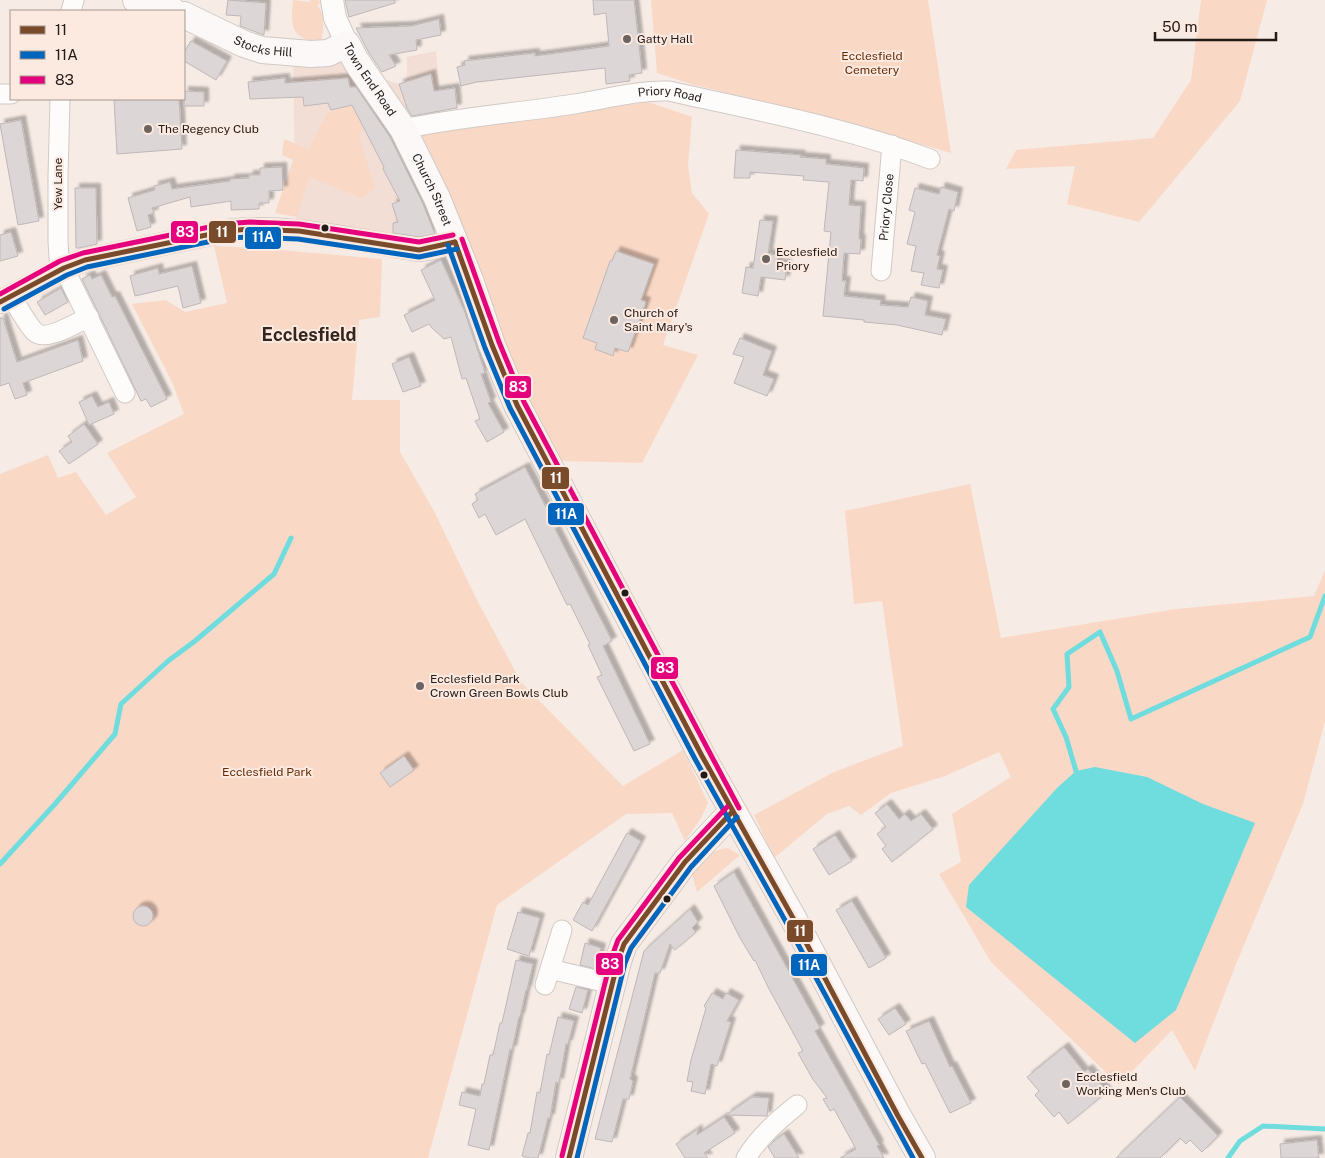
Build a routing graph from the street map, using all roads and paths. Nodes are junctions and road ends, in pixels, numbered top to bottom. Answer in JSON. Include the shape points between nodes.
{"nodes":[{"id":1,"x":136,"y":0,"type":"edge"},
{"id":2,"x":332,"y":0,"type":"edge"},
{"id":3,"x":170,"y":10,"type":"edge"},
{"id":4,"x":185,"y":15,"type":"edge"},
{"id":5,"x":347,"y":44,"type":"junction"},
{"id":6,"x":60,"y":100,"type":"edge"},
{"id":7,"x":403,"y":129,"type":"junction"},
{"id":8,"x":892,"y":145,"type":"junction"},
{"id":9,"x":930,"y":159,"type":"dead end"},
{"id":10,"x":455,"y":242,"type":"junction"},
{"id":11,"x":59,"y":271,"type":"junction"},
{"id":12,"x":881,"y":271,"type":"dead end"},
{"id":13,"x":6,"y":299,"type":"edge"},
{"id":14,"x":88,"y":317,"type":"junction"},
{"id":15,"x":125,"y":393,"type":"dead end"},
{"id":16,"x":732,"y":812,"type":"junction"},
{"id":17,"x":562,"y":930,"type":"dead end"},
{"id":18,"x":612,"y":984,"type":"junction"},
{"id":19,"x":798,"y":1105,"type":"dead end"},
{"id":20,"x":570,"y":1158,"type":"edge"},
{"id":21,"x":746,"y":1158,"type":"edge"},
{"id":22,"x":922,"y":1158,"type":"edge"}],
"edges":[{"from":1,"to":3,"type":"main road"},
{"from":2,"to":5,"type":"street","name":"Town End Road","via":[[335,18]]},
{"from":4,"to":5,"type":"main road","name":"Stocks Hill","via":[[262,50],[311,54],[328,52]]},
{"from":5,"to":7,"type":"main road","name":"Town End Road"},
{"from":6,"to":11,"type":"street","name":"Yew Lane"},
{"from":7,"to":8,"type":"street","name":"Priory Road","via":[[623,95],[669,91],[808,122]]},
{"from":7,"to":10,"type":"main road","name":"Church Street"},
{"from":8,"to":9,"type":"street","name":"Priory Road"},
{"from":8,"to":12,"type":"street","name":"Priory Close"},
{"from":10,"to":11,"type":"street","via":[[419,250],[296,231],[247,228],[85,260]]},
{"from":10,"to":16,"type":"main road","name":"Church Street","via":[[517,405]]},
{"from":11,"to":13,"type":"street"},
{"from":11,"to":14,"type":"street","name":"Yew Lane"},
{"from":13,"to":14,"type":"street","via":[[41,336]]},
{"from":14,"to":15,"type":"street","name":"Yew Lane"},
{"from":16,"to":18,"type":"main road","via":[[685,862],[624,944]]},
{"from":16,"to":22,"type":"main road","name":"Church Street"},
{"from":17,"to":18,"type":"street","via":[[548,977]]},
{"from":18,"to":20,"type":"main road"},
{"from":19,"to":21,"type":"street","via":[[756,1142]]}]}
